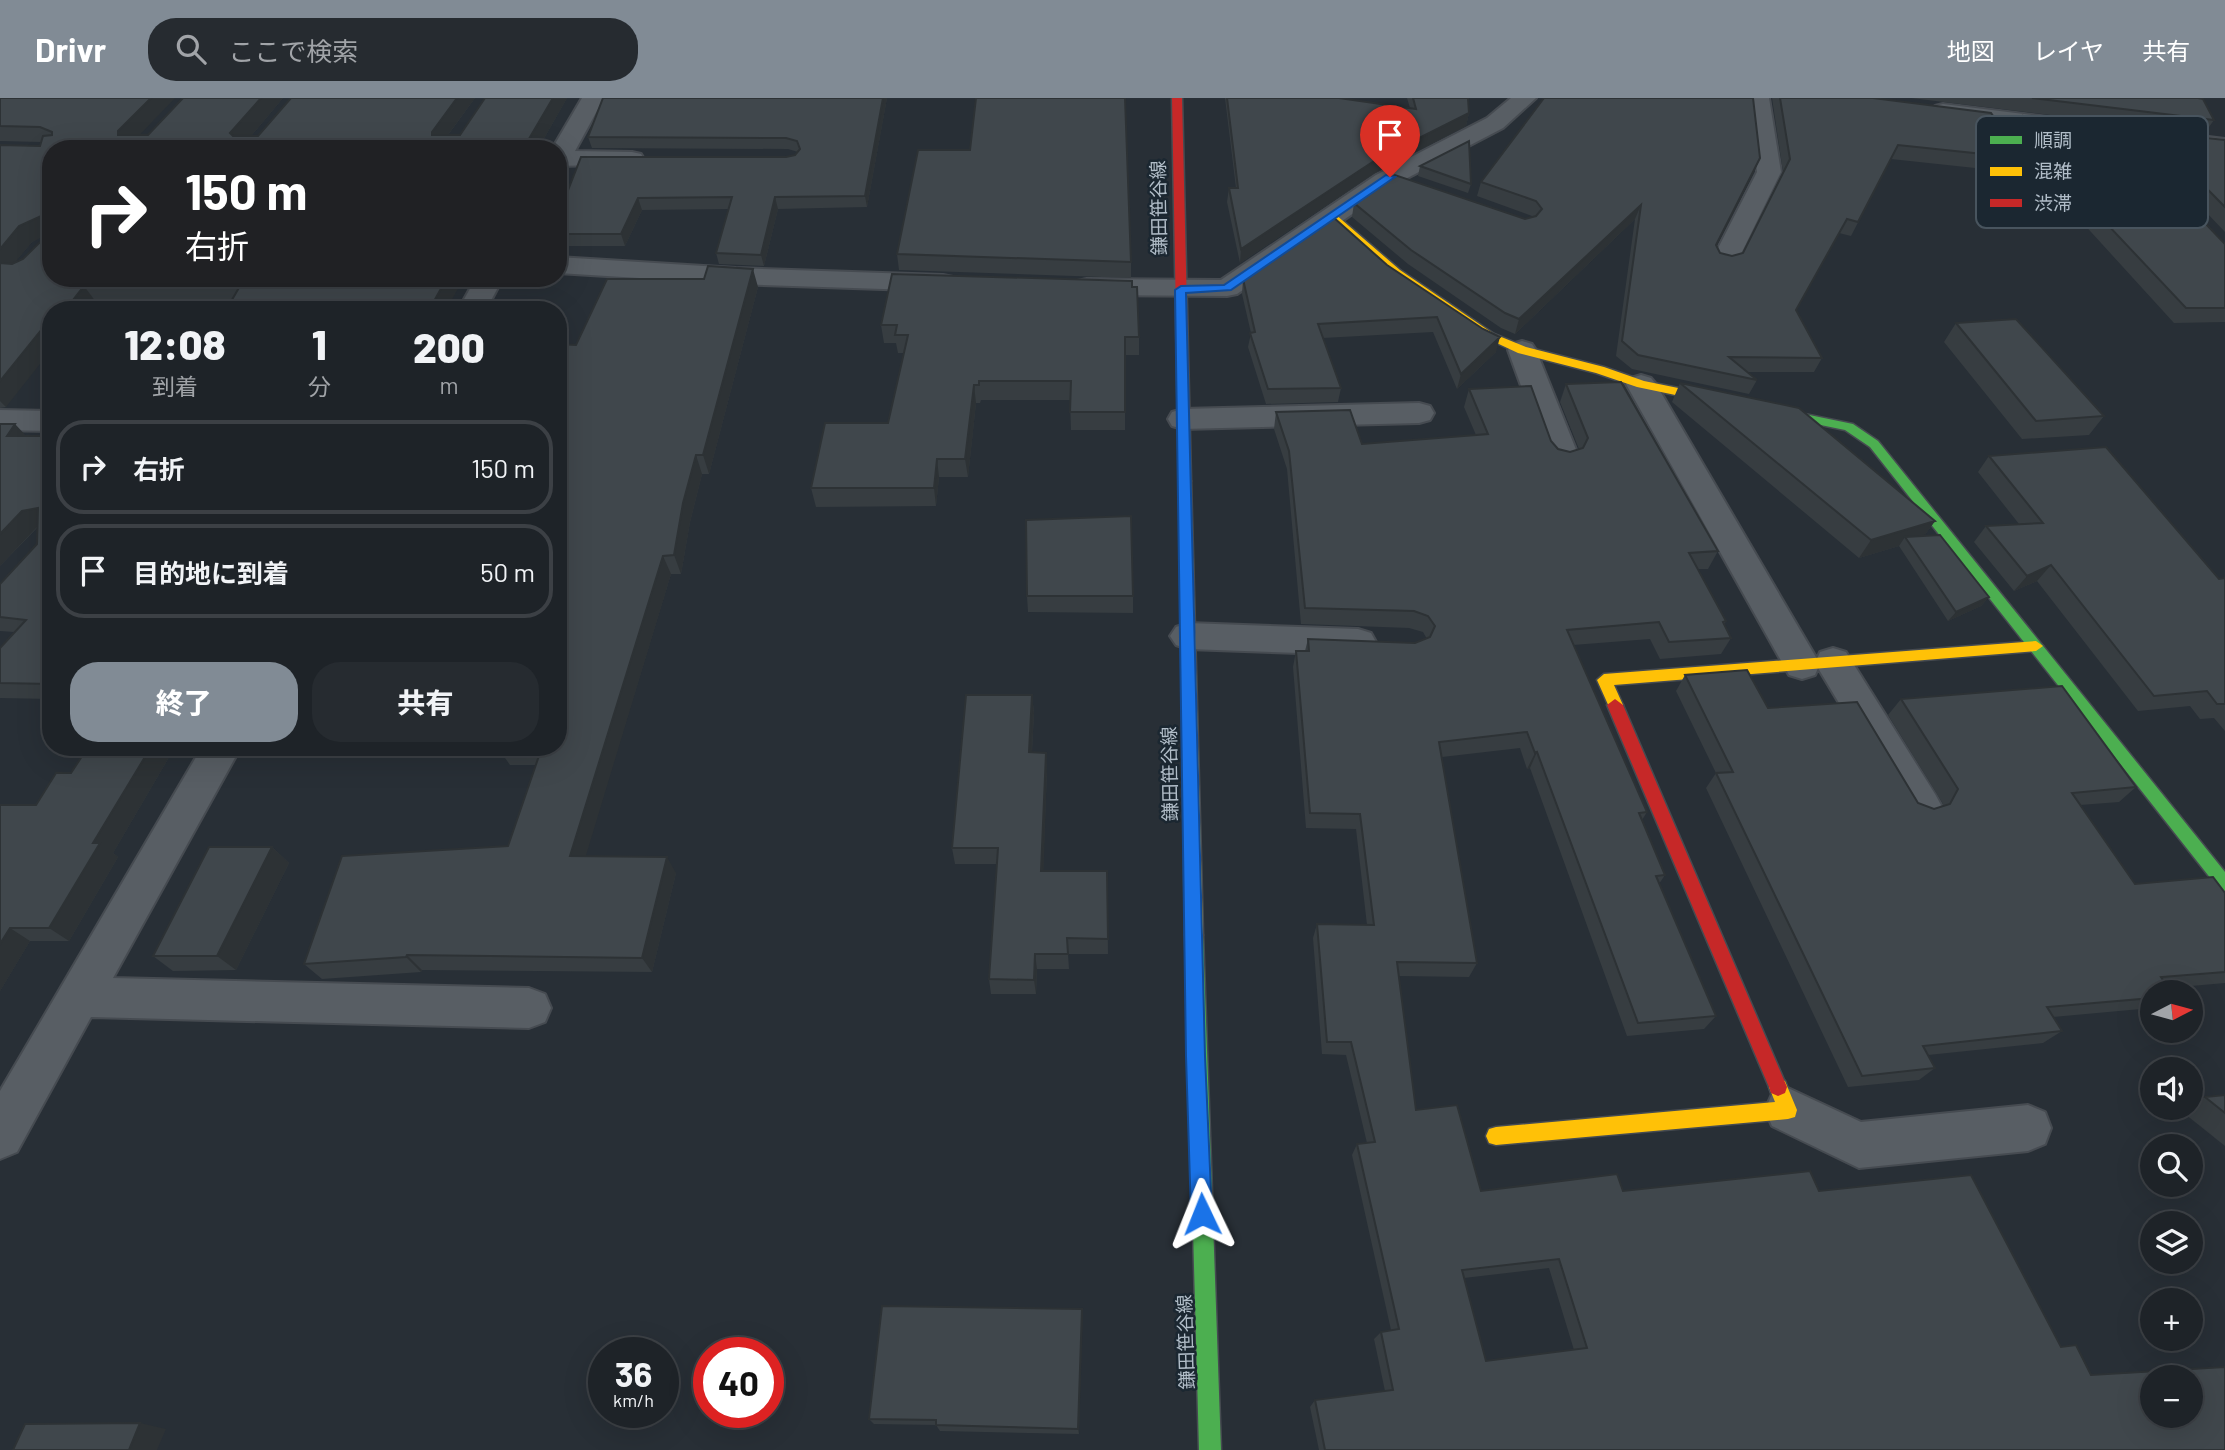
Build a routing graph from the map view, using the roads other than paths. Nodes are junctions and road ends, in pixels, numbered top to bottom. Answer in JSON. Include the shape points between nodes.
{"nodes":[{"id":1,"x":593,"y":98,"type":"edge"},
{"id":2,"x":1177,"y":98,"type":"edge"},
{"id":3,"x":1525,"y":98,"type":"edge"},
{"id":4,"x":1758,"y":98,"type":"edge"},
{"id":5,"x":1925,"y":109,"type":"edge"},
{"id":6,"x":1984,"y":116,"type":"edge"},
{"id":7,"x":2212,"y":121,"type":"edge"},
{"id":8,"x":567,"y":143,"type":"edge"},
{"id":9,"x":2225,"y":146,"type":"edge"},
{"id":10,"x":567,"y":158,"type":"edge"},
{"id":11,"x":653,"y":159,"type":"edge"},
{"id":12,"x":1390,"y":177,"type":"junction"},
{"id":13,"x":1416,"y":186,"type":"edge"},
{"id":14,"x":1331,"y":216,"type":"junction"},
{"id":15,"x":1726,"y":260,"type":"edge"},
{"id":16,"x":567,"y":266,"type":"edge"},
{"id":17,"x":972,"y":284,"type":"edge"},
{"id":18,"x":1066,"y":286,"type":"edge"},
{"id":19,"x":1181,"y":290,"type":"junction"},
{"id":20,"x":1522,"y":350,"type":"junction"},
{"id":21,"x":1641,"y":384,"type":"junction"},
{"id":22,"x":1419,"y":413,"type":"dead end"},
{"id":23,"x":1183,"y":419,"type":"junction"},
{"id":24,"x":0,"y":420,"type":"edge"},
{"id":25,"x":42,"y":421,"type":"edge"},
{"id":26,"x":1563,"y":457,"type":"edge"},
{"id":27,"x":1188,"y":636,"type":"junction"},
{"id":28,"x":1395,"y":643,"type":"edge"},
{"id":29,"x":2036,"y":646,"type":"junction"},
{"id":30,"x":1817,"y":664,"type":"junction"},
{"id":31,"x":217,"y":756,"type":"edge"},
{"id":32,"x":1921,"y":805,"type":"edge"},
{"id":33,"x":2225,"y":884,"type":"edge"},
{"id":34,"x":79,"y":997,"type":"junction"},
{"id":35,"x":529,"y":1008,"type":"dead end"},
{"id":36,"x":1788,"y":1110,"type":"junction"},
{"id":37,"x":2028,"y":1128,"type":"dead end"},
{"id":38,"x":0,"y":1136,"type":"edge"},
{"id":39,"x":1496,"y":1136,"type":"dead end"},
{"id":40,"x":1210,"y":1450,"type":"edge"}],
"edges":[{"from":1,"to":8,"type":"street"},
{"from":2,"to":19,"type":"street","name":"鎌田笹谷線"},
{"from":3,"to":12,"type":"street","via":[[1495,123]]},
{"from":4,"to":15,"type":"street","via":[[1769,172]]},
{"from":5,"to":6,"type":"street"},
{"from":7,"to":9,"type":"street"},
{"from":10,"to":11,"type":"street"},
{"from":12,"to":13,"type":"street"},
{"from":12,"to":14,"type":"street"},
{"from":14,"to":19,"type":"street","via":[[1227,288]]},
{"from":14,"to":20,"type":"street","via":[[1396,272],[1490,335]]},
{"from":16,"to":17,"type":"street"},
{"from":18,"to":19,"type":"street"},
{"from":19,"to":23,"type":"street","name":"鎌田笹谷線"},
{"from":20,"to":21,"type":"street"},
{"from":20,"to":26,"type":"street"},
{"from":21,"to":29,"type":"street","via":[[1849,427],[1866,438]]},
{"from":21,"to":30,"type":"street"},
{"from":22,"to":23,"type":"street"},
{"from":23,"to":27,"type":"street","name":"鎌田笹谷線"},
{"from":24,"to":25,"type":"street"},
{"from":27,"to":28,"type":"street"},
{"from":27,"to":40,"type":"street","name":"鎌田笹谷線","via":[[1196,1070]]},
{"from":29,"to":30,"type":"street"},
{"from":29,"to":33,"type":"street"},
{"from":30,"to":32,"type":"street"},
{"from":30,"to":36,"type":"street","via":[[1604,680]]},
{"from":31,"to":34,"type":"street"},
{"from":34,"to":35,"type":"street"},
{"from":34,"to":38,"type":"street"},
{"from":36,"to":37,"type":"street","via":[[1858,1145]]},
{"from":36,"to":39,"type":"street"}]}
